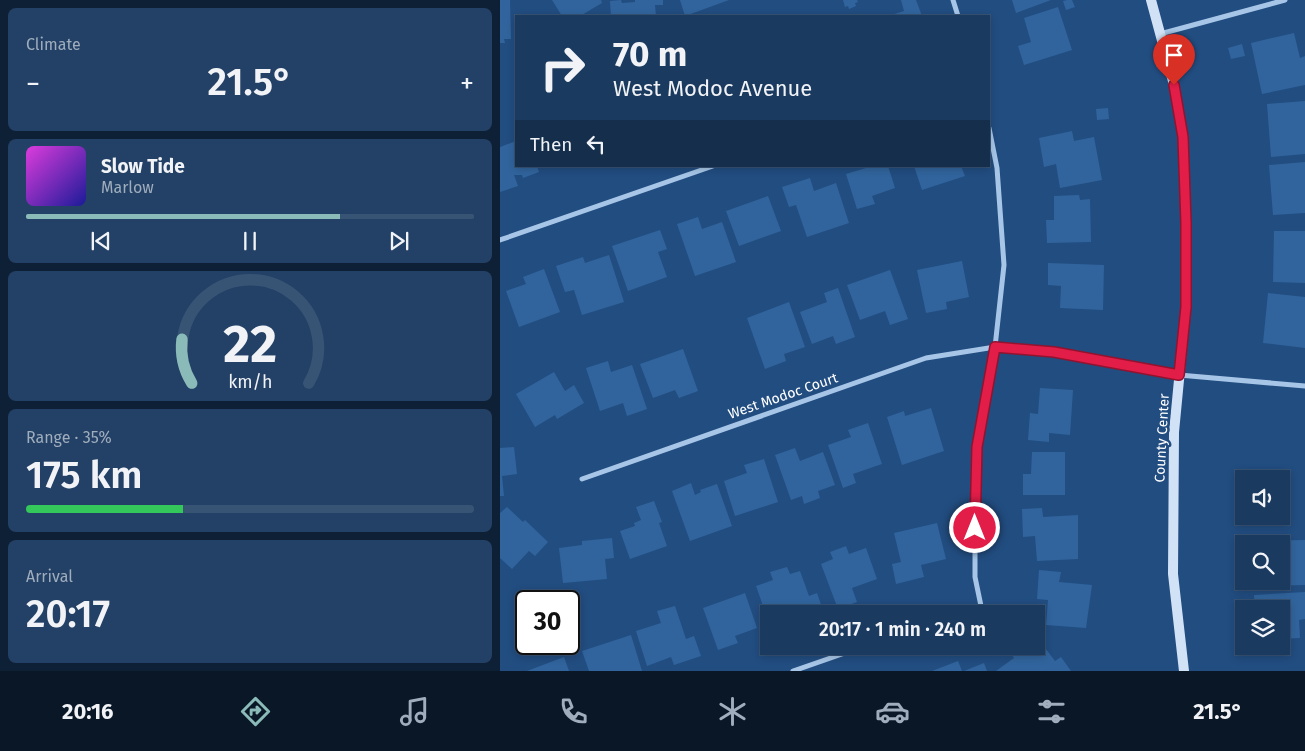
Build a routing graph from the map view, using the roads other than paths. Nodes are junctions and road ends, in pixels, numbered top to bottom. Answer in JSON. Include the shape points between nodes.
{"nodes":[{"id":1,"x":953,"y":0,"type":"edge"},
{"id":2,"x":1152,"y":0,"type":"edge"},
{"id":3,"x":1285,"y":0,"type":"edge"},
{"id":4,"x":958,"y":15,"type":"edge"},
{"id":5,"x":1160,"y":34,"type":"junction"},
{"id":6,"x":990,"y":133,"type":"edge"},
{"id":7,"x":710,"y":167,"type":"edge"},
{"id":8,"x":500,"y":240,"type":"edge"},
{"id":9,"x":995,"y":347,"type":"junction"},
{"id":10,"x":1179,"y":375,"type":"junction"},
{"id":11,"x":1305,"y":386,"type":"edge"},
{"id":12,"x":582,"y":479,"type":"dead end"},
{"id":13,"x":980,"y":605,"type":"edge"},
{"id":14,"x":838,"y":655,"type":"edge"},
{"id":15,"x":793,"y":671,"type":"edge"},
{"id":16,"x":1184,"y":671,"type":"edge"}],
"edges":[{"from":1,"to":4,"type":"street"},
{"from":2,"to":5,"type":"street","name":"County Center"},
{"from":3,"to":5,"type":"street"},
{"from":5,"to":10,"type":"street","name":"County Center","via":[[1174,85],[1183,137],[1186,307]]},
{"from":6,"to":9,"type":"street","via":[[997,168],[1004,266]]},
{"from":7,"to":8,"type":"street"},
{"from":9,"to":10,"type":"street","name":"West Modoc Court","via":[[1054,352]]},
{"from":9,"to":12,"type":"street","name":"West Modoc Court","via":[[926,358]]},
{"from":9,"to":13,"type":"street","via":[[977,447],[975,577]]},
{"from":10,"to":11,"type":"street","name":"West Modoc Court"},
{"from":10,"to":16,"type":"street","name":"County Center","via":[[1174,432],[1173,574]]},
{"from":14,"to":15,"type":"street"}]}
